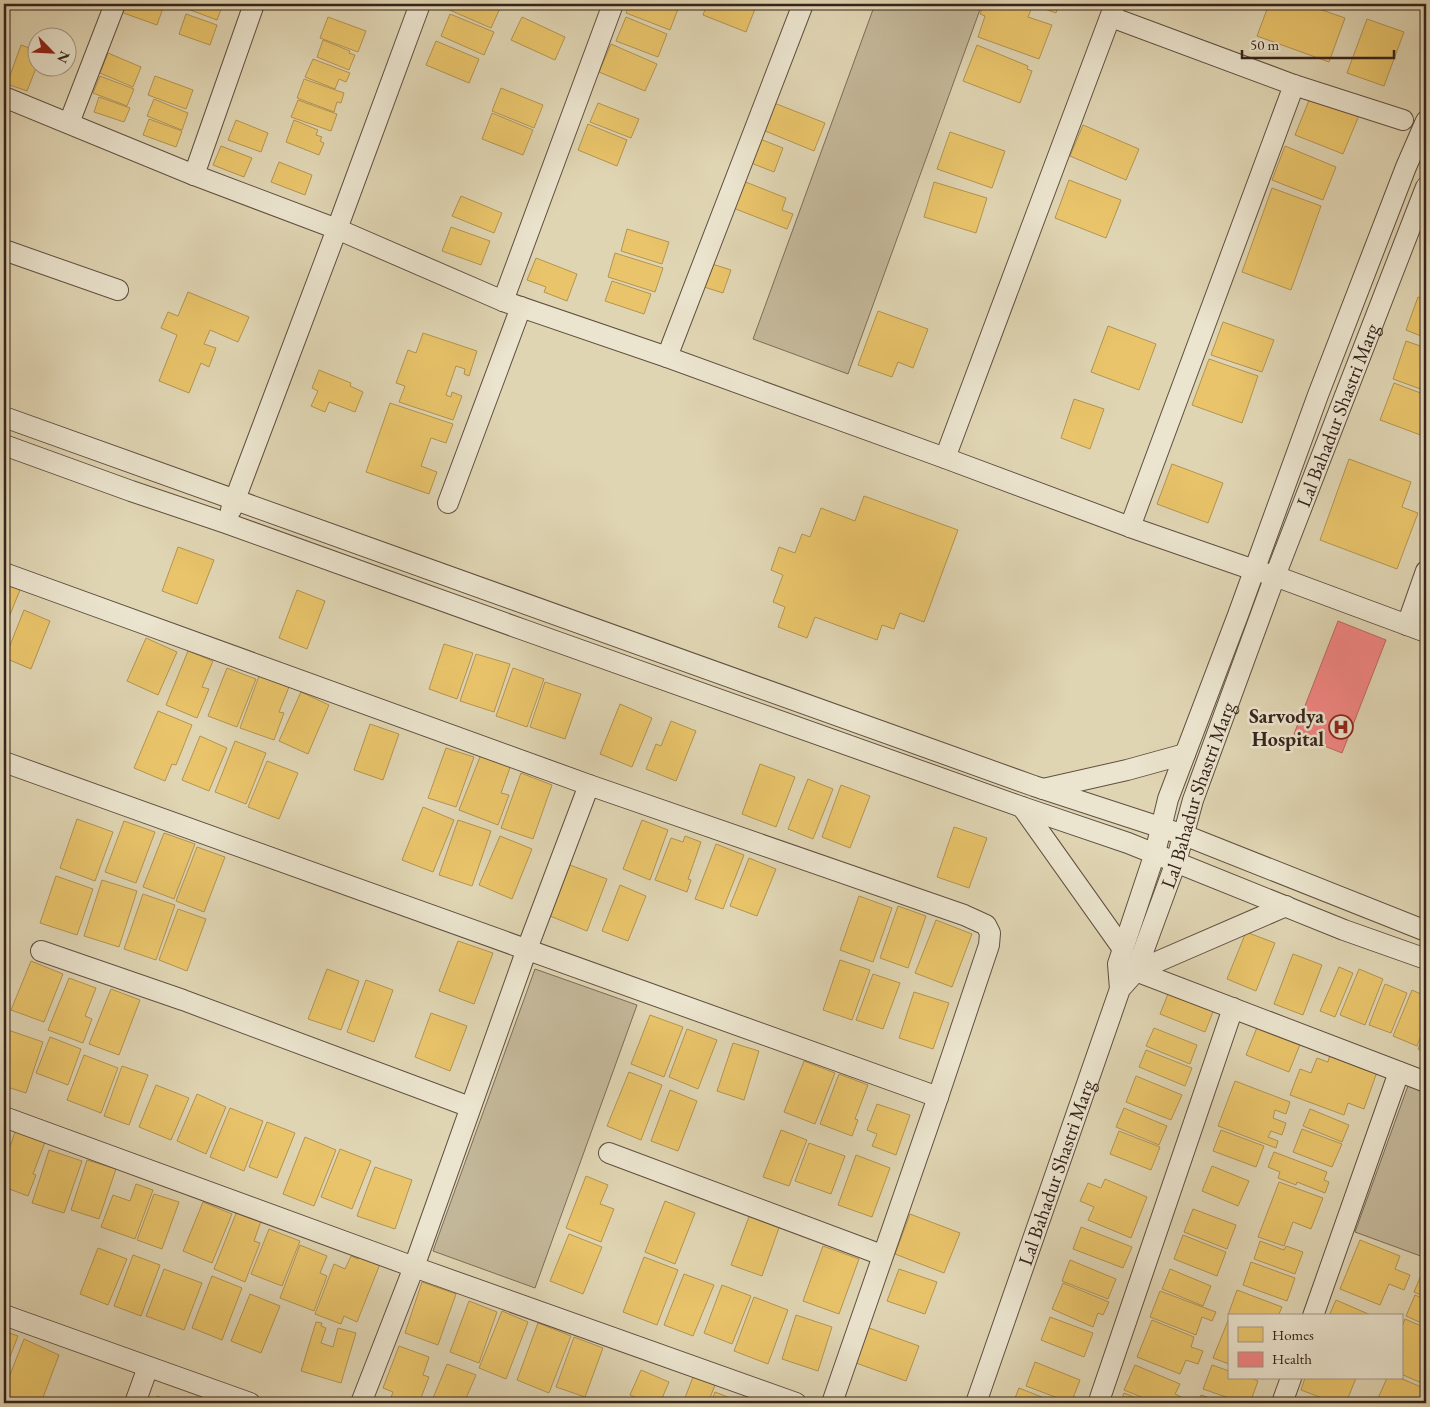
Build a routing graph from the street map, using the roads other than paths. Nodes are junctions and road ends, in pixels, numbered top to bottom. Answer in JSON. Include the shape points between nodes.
{"nodes":[{"id":1,"x":116,"y":4,"type":"edge"},
{"id":2,"x":254,"y":4,"type":"edge"},
{"id":3,"x":420,"y":4,"type":"edge"},
{"id":4,"x":613,"y":4,"type":"edge"},
{"id":5,"x":803,"y":4,"type":"edge"},
{"id":6,"x":1113,"y":10,"type":"edge"},
{"id":7,"x":1294,"y":85,"type":"junction"},
{"id":8,"x":4,"y":97,"type":"edge"},
{"id":9,"x":1403,"y":120,"type":"dead end"},
{"id":10,"x":1426,"y":121,"type":"edge"},
{"id":11,"x":69,"y":123,"type":"junction"},
{"id":12,"x":194,"y":175,"type":"junction"},
{"id":13,"x":1426,"y":187,"type":"edge"},
{"id":14,"x":337,"y":229,"type":"junction"},
{"id":15,"x":4,"y":250,"type":"edge"},
{"id":16,"x":118,"y":290,"type":"dead end"},
{"id":17,"x":512,"y":304,"type":"junction"},
{"id":18,"x":667,"y":357,"type":"junction"},
{"id":19,"x":4,"y":417,"type":"edge"},
{"id":20,"x":4,"y":445,"type":"edge"},
{"id":21,"x":80,"y":445,"type":"junction"},
{"id":22,"x":945,"y":458,"type":"junction"},
{"id":23,"x":72,"y":469,"type":"junction"},
{"id":24,"x":236,"y":499,"type":"junction"},
{"id":25,"x":448,"y":503,"type":"dead end"},
{"id":26,"x":226,"y":523,"type":"junction"},
{"id":27,"x":1130,"y":527,"type":"junction"},
{"id":28,"x":1254,"y":570,"type":"junction"},
{"id":29,"x":1426,"y":571,"type":"edge"},
{"id":30,"x":4,"y":573,"type":"edge"},
{"id":31,"x":1275,"y":576,"type":"junction"},
{"id":32,"x":532,"y":606,"type":"junction"},
{"id":33,"x":1407,"y":625,"type":"junction"},
{"id":34,"x":524,"y":630,"type":"junction"},
{"id":35,"x":1426,"y":632,"type":"edge"},
{"id":36,"x":746,"y":682,"type":"junction"},
{"id":37,"x":737,"y":706,"type":"junction"},
{"id":38,"x":1185,"y":754,"type":"junction"},
{"id":39,"x":4,"y":762,"type":"edge"},
{"id":40,"x":589,"y":785,"type":"junction"},
{"id":41,"x":1043,"y":789,"type":"junction"},
{"id":42,"x":1022,"y":807,"type":"junction"},
{"id":43,"x":1161,"y":828,"type":"junction"},
{"id":44,"x":1184,"y":836,"type":"junction"},
{"id":45,"x":1155,"y":853,"type":"junction"},
{"id":46,"x":1176,"y":862,"type":"junction"},
{"id":47,"x":1286,"y":906,"type":"junction"},
{"id":48,"x":1426,"y":931,"type":"edge"},
{"id":49,"x":527,"y":949,"type":"junction"},
{"id":50,"x":41,"y":951,"type":"dead end"},
{"id":51,"x":1426,"y":959,"type":"edge"},
{"id":52,"x":1126,"y":961,"type":"junction"},
{"id":53,"x":1233,"y":1008,"type":"junction"},
{"id":54,"x":1399,"y":1072,"type":"junction"},
{"id":55,"x":1426,"y":1082,"type":"edge"},
{"id":56,"x":938,"y":1097,"type":"junction"},
{"id":57,"x":470,"y":1107,"type":"junction"},
{"id":58,"x":4,"y":1117,"type":"edge"},
{"id":59,"x":609,"y":1153,"type":"dead end"},
{"id":60,"x":882,"y":1255,"type":"junction"},
{"id":61,"x":414,"y":1267,"type":"junction"},
{"id":62,"x":1314,"y":1314,"type":"edge"},
{"id":63,"x":4,"y":1315,"type":"edge"},
{"id":64,"x":148,"y":1366,"type":"junction"},
{"id":65,"x":1290,"y":1380,"type":"edge"},
{"id":66,"x":135,"y":1403,"type":"edge"},
{"id":67,"x":250,"y":1403,"type":"edge"},
{"id":68,"x":361,"y":1403,"type":"edge"},
{"id":69,"x":796,"y":1403,"type":"edge"},
{"id":70,"x":832,"y":1403,"type":"edge"},
{"id":71,"x":976,"y":1403,"type":"edge"},
{"id":72,"x":1102,"y":1403,"type":"edge"},
{"id":73,"x":1282,"y":1403,"type":"edge"}],
"edges":[{"from":1,"to":11,"type":"street"},
{"from":2,"to":12,"type":"street"},
{"from":3,"to":14,"type":"street"},
{"from":4,"to":17,"type":"street"},
{"from":5,"to":18,"type":"street"},
{"from":6,"to":7,"type":"street"},
{"from":6,"to":22,"type":"street"},
{"from":7,"to":9,"type":"street"},
{"from":7,"to":27,"type":"street"},
{"from":8,"to":11,"type":"street"},
{"from":10,"to":28,"type":"street","via":[[1318,395]]},
{"from":11,"to":12,"type":"street"},
{"from":12,"to":14,"type":"street"},
{"from":13,"to":31,"type":"street","name":"Lal Bahadur Shastri Marg"},
{"from":14,"to":17,"type":"street"},
{"from":14,"to":24,"type":"street"},
{"from":15,"to":16,"type":"street"},
{"from":17,"to":18,"type":"street"},
{"from":17,"to":25,"type":"street"},
{"from":18,"to":22,"type":"street"},
{"from":19,"to":21,"type":"street"},
{"from":20,"to":23,"type":"street"},
{"from":21,"to":23,"type":"street"},
{"from":21,"to":24,"type":"street"},
{"from":22,"to":27,"type":"street"},
{"from":23,"to":26,"type":"street"},
{"from":24,"to":26,"type":"street"},
{"from":24,"to":32,"type":"street"},
{"from":26,"to":34,"type":"street"},
{"from":27,"to":28,"type":"street"},
{"from":28,"to":31,"type":"street"},
{"from":28,"to":38,"type":"street"},
{"from":29,"to":33,"type":"street"},
{"from":30,"to":40,"type":"street"},
{"from":31,"to":33,"type":"street"},
{"from":31,"to":44,"type":"street","name":"Lal Bahadur Shastri Marg","via":[[1193,800]]},
{"from":32,"to":34,"type":"street"},
{"from":32,"to":36,"type":"street"},
{"from":33,"to":35,"type":"street"},
{"from":34,"to":37,"type":"street"},
{"from":36,"to":37,"type":"street"},
{"from":36,"to":41,"type":"street"},
{"from":37,"to":42,"type":"street"},
{"from":38,"to":41,"type":"street"},
{"from":38,"to":43,"type":"street"},
{"from":39,"to":49,"type":"street"},
{"from":40,"to":49,"type":"street"},
{"from":40,"to":56,"type":"street","via":[[964,914],[986,925],[990,933],[989,945]]},
{"from":41,"to":43,"type":"street"},
{"from":42,"to":45,"type":"street"},
{"from":42,"to":52,"type":"street"},
{"from":43,"to":44,"type":"street"},
{"from":43,"to":45,"type":"street"},
{"from":44,"to":46,"type":"street","name":"Lal Bahadur Shastri Marg"},
{"from":44,"to":48,"type":"street"},
{"from":45,"to":46,"type":"street"},
{"from":45,"to":52,"type":"street"},
{"from":46,"to":47,"type":"street"},
{"from":46,"to":52,"type":"street","name":"Lal Bahadur Shastri Marg"},
{"from":47,"to":51,"type":"street"},
{"from":47,"to":52,"type":"street","via":[[1153,965]]},
{"from":49,"to":56,"type":"street"},
{"from":49,"to":57,"type":"street"},
{"from":50,"to":57,"type":"street"},
{"from":52,"to":53,"type":"street"},
{"from":52,"to":71,"type":"street","name":"Lal Bahadur Shastri Marg","via":[[1120,989]]},
{"from":53,"to":54,"type":"street"},
{"from":53,"to":72,"type":"street","via":[[1100,1398]]},
{"from":54,"to":55,"type":"street"},
{"from":54,"to":62,"type":"street"},
{"from":56,"to":60,"type":"street"},
{"from":57,"to":61,"type":"street"},
{"from":58,"to":61,"type":"street"},
{"from":59,"to":60,"type":"street"},
{"from":60,"to":70,"type":"street"},
{"from":61,"to":68,"type":"street"},
{"from":61,"to":69,"type":"street"},
{"from":63,"to":64,"type":"street"},
{"from":64,"to":66,"type":"street"},
{"from":64,"to":67,"type":"street"},
{"from":65,"to":73,"type":"street"}]}
